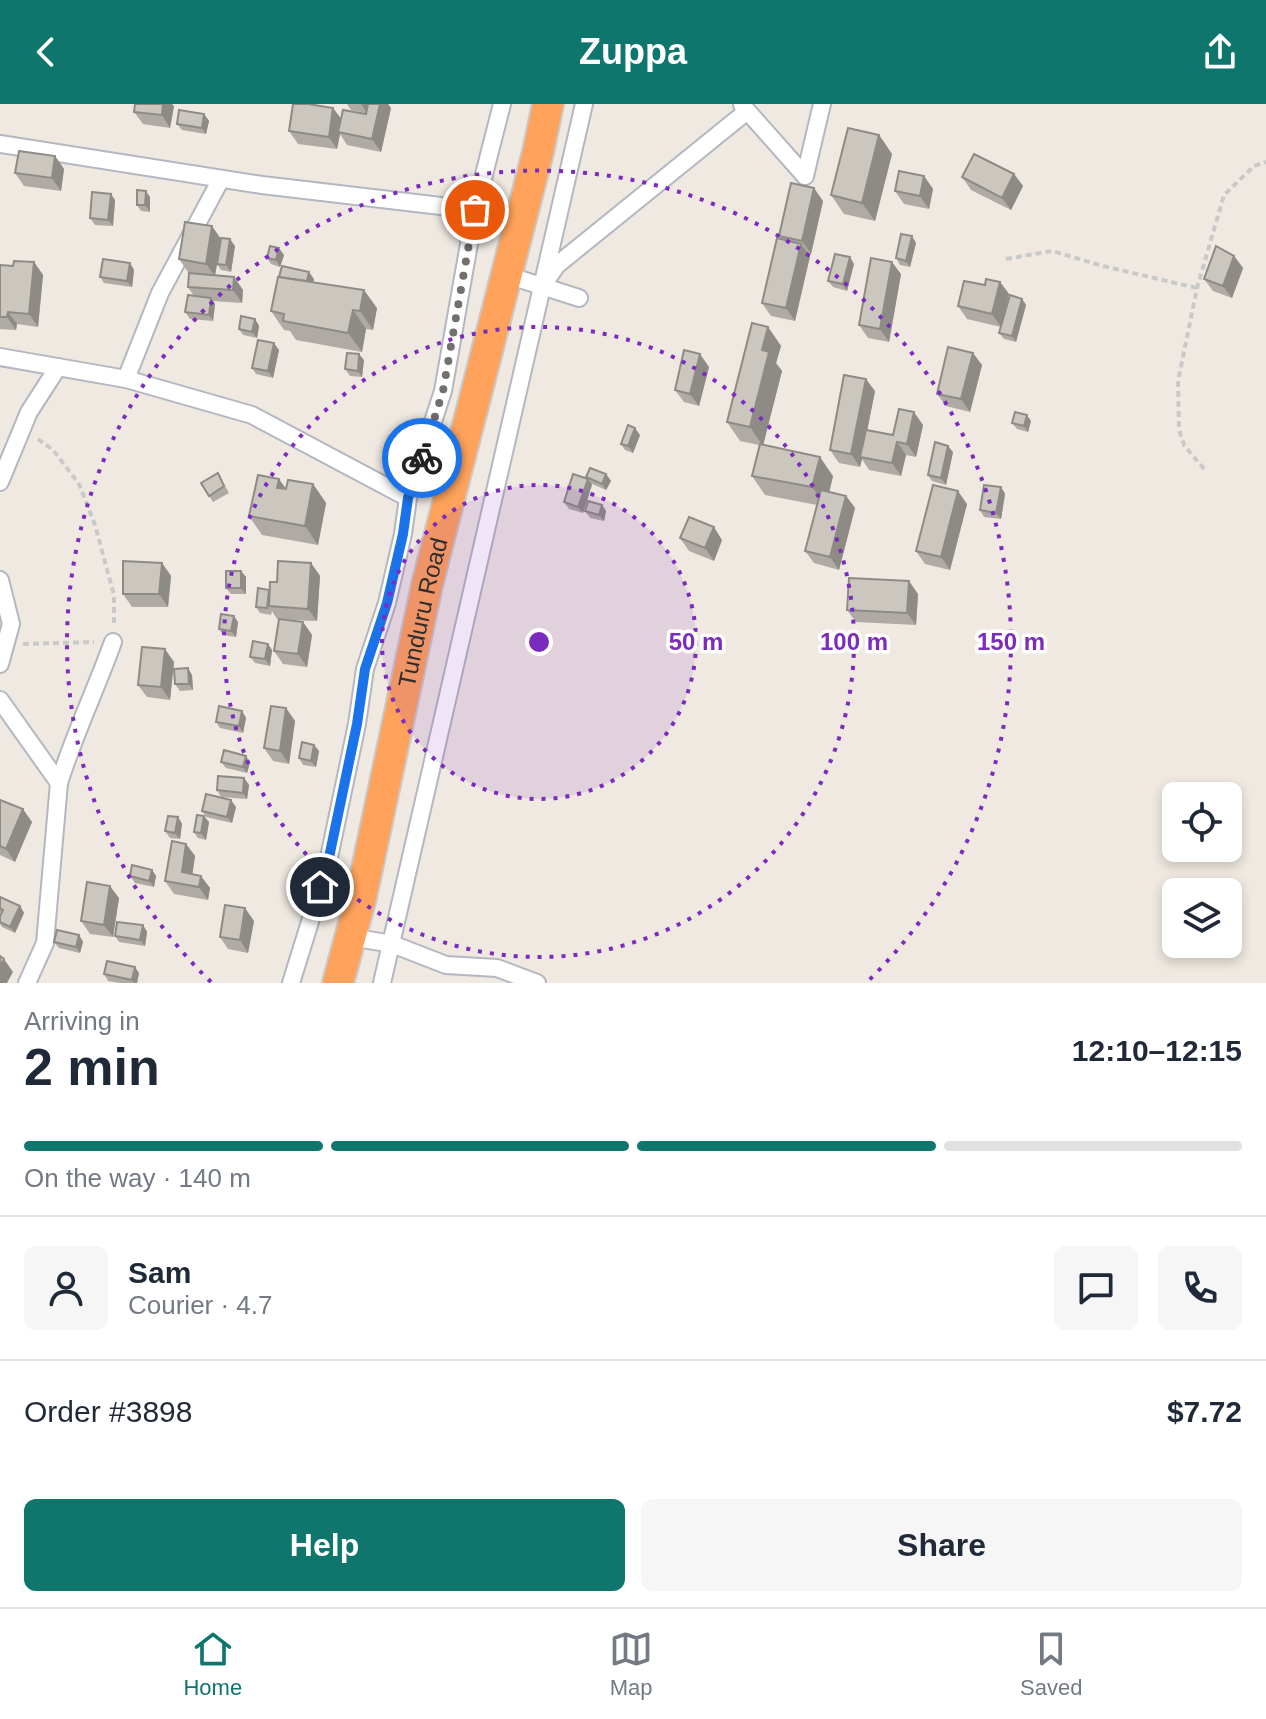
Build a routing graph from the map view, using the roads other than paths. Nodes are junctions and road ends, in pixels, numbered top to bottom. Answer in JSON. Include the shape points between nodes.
{"nodes":[{"id":1,"x":502,"y":104,"type":"edge"},
{"id":2,"x":548,"y":104,"type":"edge"},
{"id":3,"x":584,"y":104,"type":"edge"},
{"id":4,"x":822,"y":104,"type":"edge"},
{"id":5,"x":744,"y":108,"type":"edge"},
{"id":6,"x":0,"y":144,"type":"edge"},
{"id":7,"x":221,"y":179,"type":"junction"},
{"id":8,"x":475,"y":210,"type":"junction"},
{"id":9,"x":507,"y":275,"type":"junction"},
{"id":10,"x":543,"y":286,"type":"junction"},
{"id":11,"x":579,"y":298,"type":"dead end"},
{"id":12,"x":0,"y":357,"type":"edge"},
{"id":13,"x":58,"y":367,"type":"junction"},
{"id":14,"x":126,"y":379,"type":"junction"},
{"id":15,"x":0,"y":482,"type":"edge"},
{"id":16,"x":408,"y":498,"type":"junction"},
{"id":17,"x":0,"y":580,"type":"edge"},
{"id":18,"x":113,"y":642,"type":"road end"},
{"id":19,"x":0,"y":664,"type":"edge"},
{"id":20,"x":0,"y":700,"type":"edge"},
{"id":21,"x":59,"y":783,"type":"junction"},
{"id":22,"x":351,"y":937,"type":"junction"},
{"id":23,"x":392,"y":944,"type":"junction"},
{"id":24,"x":27,"y":983,"type":"edge"},
{"id":25,"x":291,"y":983,"type":"edge"},
{"id":26,"x":338,"y":983,"type":"edge"},
{"id":27,"x":382,"y":983,"type":"edge"},
{"id":28,"x":537,"y":983,"type":"edge"}],
"edges":[{"from":1,"to":8,"type":"street"},
{"from":2,"to":9,"type":"highway","name":"Tunduru Road"},
{"from":3,"to":10,"type":"street"},
{"from":4,"to":5,"type":"street","via":[[805,176]]},
{"from":5,"to":10,"type":"street","via":[[557,265]]},
{"from":6,"to":7,"type":"street"},
{"from":7,"to":8,"type":"street"},
{"from":7,"to":14,"type":"street","via":[[160,293]]},
{"from":8,"to":16,"type":"street","via":[[443,391]]},
{"from":9,"to":10,"type":"street"},
{"from":9,"to":22,"type":"highway","name":"Tunduru Road","via":[[427,585]]},
{"from":10,"to":11,"type":"street"},
{"from":10,"to":23,"type":"street"},
{"from":12,"to":13,"type":"street"},
{"from":13,"to":14,"type":"street"},
{"from":13,"to":15,"type":"street","via":[[29,412]]},
{"from":14,"to":16,"type":"street","via":[[252,415]]},
{"from":16,"to":25,"type":"street","via":[[387,603],[365,669],[327,867]]},
{"from":17,"to":19,"type":"street","via":[[11,624]]},
{"from":18,"to":21,"type":"street"},
{"from":20,"to":21,"type":"street"},
{"from":21,"to":24,"type":"street","via":[[45,943]]},
{"from":22,"to":23,"type":"street"},
{"from":22,"to":26,"type":"highway","name":"Tunduru Road"},
{"from":23,"to":27,"type":"street"},
{"from":23,"to":28,"type":"street","via":[[446,965],[497,968]]}]}
